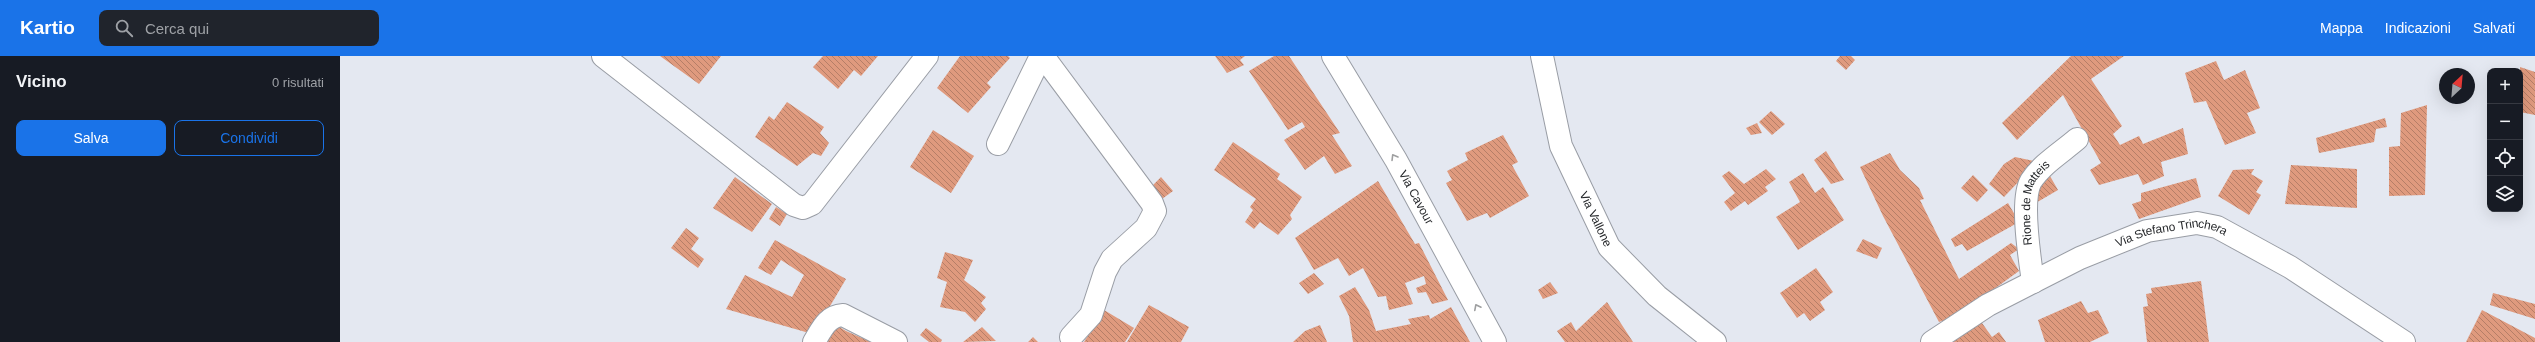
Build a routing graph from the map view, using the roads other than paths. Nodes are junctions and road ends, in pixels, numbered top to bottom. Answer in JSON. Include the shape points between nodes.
{"nodes":[{"id":1,"x":603,"y":56,"type":"edge"},
{"id":2,"x":927,"y":56,"type":"edge"},
{"id":3,"x":1042,"y":56,"type":"edge"},
{"id":4,"x":1332,"y":56,"type":"edge"},
{"id":5,"x":1542,"y":56,"type":"edge"},
{"id":6,"x":2077,"y":139,"type":"dead end"},
{"id":7,"x":998,"y":144,"type":"dead end"},
{"id":8,"x":2033,"y":282,"type":"junction"},
{"id":9,"x":1070,"y":336,"type":"dead end"},
{"id":10,"x":1492,"y":341,"type":"edge"},
{"id":11,"x":814,"y":342,"type":"edge"},
{"id":12,"x":896,"y":342,"type":"edge"},
{"id":13,"x":1715,"y":342,"type":"edge"},
{"id":14,"x":1932,"y":342,"type":"edge"},
{"id":15,"x":2404,"y":342,"type":"edge"}],
"edges":[{"from":1,"to":2,"type":"street","via":[[794,205],[803,208],[812,204]]},
{"from":3,"to":7,"type":"street"},
{"from":3,"to":9,"type":"street","via":[[1152,203],[1155,211],[1146,228],[1112,259],[1091,315]]},
{"from":10,"to":4,"type":"street","name":"Via Cavour","one_way":true,"via":[[1396,160]]},
{"from":5,"to":13,"type":"street","name":"Via Vallone","via":[[1560,146],[1609,247],[1657,296]]},
{"from":6,"to":8,"type":"street","name":"Rione de Matteis","via":[[2042,167],[2030,182],[2027,239]]},
{"from":8,"to":14,"type":"street","name":"Via Stefano Trinchera","via":[[1988,305]]},
{"from":8,"to":15,"type":"street","name":"Via Stefano Trinchera","via":[[2080,258],[2147,231],[2196,223],[2217,227],[2290,267]]},
{"from":11,"to":12,"type":"street","via":[[827,321],[834,316],[843,315]]}]}
